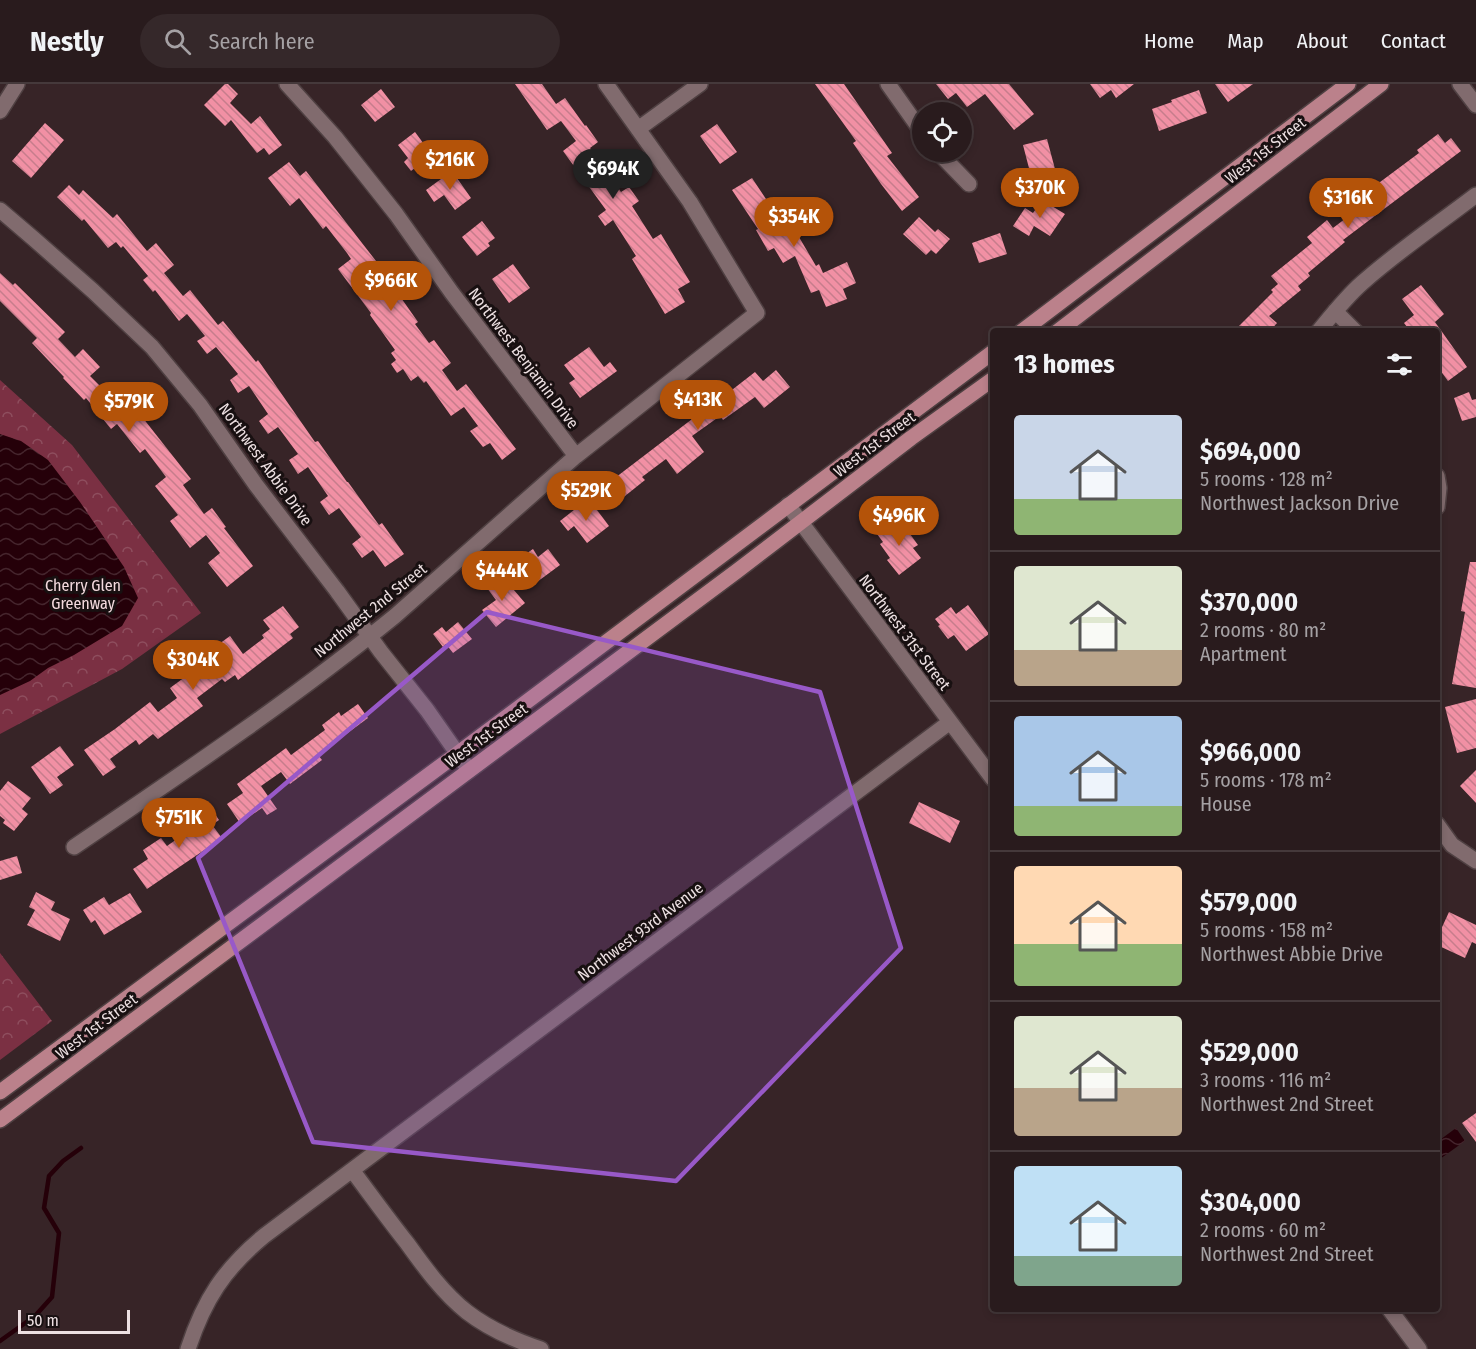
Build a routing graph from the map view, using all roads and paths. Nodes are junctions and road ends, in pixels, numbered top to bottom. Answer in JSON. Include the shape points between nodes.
{"nodes":[{"id":1,"x":17,"y":84,"type":"edge"},
{"id":2,"x":287,"y":84,"type":"edge"},
{"id":3,"x":606,"y":84,"type":"edge"},
{"id":4,"x":700,"y":84,"type":"edge"},
{"id":5,"x":888,"y":84,"type":"edge"},
{"id":6,"x":1348,"y":84,"type":"edge"},
{"id":7,"x":1381,"y":84,"type":"edge"},
{"id":8,"x":1460,"y":84,"type":"edge"},
{"id":9,"x":1476,"y":105,"type":"edge"},
{"id":10,"x":0,"y":111,"type":"edge"},
{"id":11,"x":912,"y":118,"type":"edge"},
{"id":12,"x":638,"y":129,"type":"junction"},
{"id":13,"x":948,"y":162,"type":"edge"},
{"id":14,"x":969,"y":184,"type":"dead end"},
{"id":15,"x":1476,"y":195,"type":"edge"},
{"id":16,"x":0,"y":210,"type":"edge"},
{"id":17,"x":1335,"y":311,"type":"junction"},
{"id":18,"x":1026,"y":328,"type":"edge"},
{"id":19,"x":1062,"y":328,"type":"edge"},
{"id":20,"x":1321,"y":328,"type":"edge"},
{"id":21,"x":1352,"y":328,"type":"edge"},
{"id":22,"x":990,"y":354,"type":"edge"},
{"id":23,"x":990,"y":381,"type":"edge"},
{"id":24,"x":576,"y":456,"type":"junction"},
{"id":25,"x":788,"y":505,"type":"junction"},
{"id":26,"x":802,"y":522,"type":"junction"},
{"id":27,"x":370,"y":637,"type":"junction"},
{"id":28,"x":950,"y":722,"type":"junction"},
{"id":29,"x":457,"y":754,"type":"junction"},
{"id":30,"x":469,"y":770,"type":"junction"},
{"id":31,"x":990,"y":776,"type":"edge"},
{"id":32,"x":1440,"y":828,"type":"edge"},
{"id":33,"x":74,"y":847,"type":"dead end"},
{"id":34,"x":1476,"y":861,"type":"edge"},
{"id":35,"x":0,"y":1092,"type":"edge"},
{"id":36,"x":0,"y":1120,"type":"edge"},
{"id":37,"x":352,"y":1170,"type":"junction"},
{"id":38,"x":1391,"y":1312,"type":"edge"},
{"id":39,"x":188,"y":1349,"type":"edge"},
{"id":40,"x":541,"y":1349,"type":"edge"},
{"id":41,"x":1419,"y":1349,"type":"edge"}],
"edges":[{"from":1,"to":10,"type":"street"},
{"from":2,"to":24,"type":"street","name":"Northwest Benjamin Drive","via":[[396,214]]},
{"from":3,"to":12,"type":"street"},
{"from":4,"to":12,"type":"street"},
{"from":5,"to":11,"type":"street"},
{"from":6,"to":18,"type":"main road","name":"West 1st Street"},
{"from":7,"to":19,"type":"main road","name":"West 1st Street"},
{"from":8,"to":9,"type":"street"},
{"from":12,"to":24,"type":"street","name":"Northwest 2nd Street","via":[[690,202],[757,313]]},
{"from":13,"to":14,"type":"street"},
{"from":15,"to":17,"type":"street","via":[[1397,254]]},
{"from":16,"to":27,"type":"street","name":"Northwest Abbie Drive","via":[[152,347],[200,405]]},
{"from":17,"to":20,"type":"street"},
{"from":17,"to":21,"type":"street"},
{"from":22,"to":25,"type":"main road","name":"West 1st Street"},
{"from":23,"to":26,"type":"main road","name":"West 1st Street"},
{"from":24,"to":27,"type":"street","name":"Northwest 2nd Street"},
{"from":25,"to":26,"type":"street","name":"Northwest 31st Street"},
{"from":25,"to":29,"type":"main road","name":"West 1st Street"},
{"from":26,"to":28,"type":"street","name":"Northwest 31st Street"},
{"from":26,"to":30,"type":"main road","name":"West 1st Street"},
{"from":27,"to":29,"type":"street","name":"Northwest Abbie Drive"},
{"from":27,"to":33,"type":"street","name":"Northwest 2nd Street"},
{"from":28,"to":31,"type":"street","name":"Northwest 31st Street"},
{"from":28,"to":37,"type":"street","name":"Northwest 93rd Avenue"},
{"from":29,"to":30,"type":"street","name":"Northwest Abbie Drive"},
{"from":29,"to":35,"type":"main road","name":"West 1st Street"},
{"from":30,"to":36,"type":"main road","name":"West 1st Street"},
{"from":32,"to":34,"type":"street","via":[[1452,845]]},
{"from":37,"to":39,"type":"street","name":"Northwest 93rd Avenue","via":[[245,1251],[211,1294]]},
{"from":37,"to":40,"type":"street","via":[[446,1293],[489,1327]]},
{"from":38,"to":41,"type":"street"}]}
